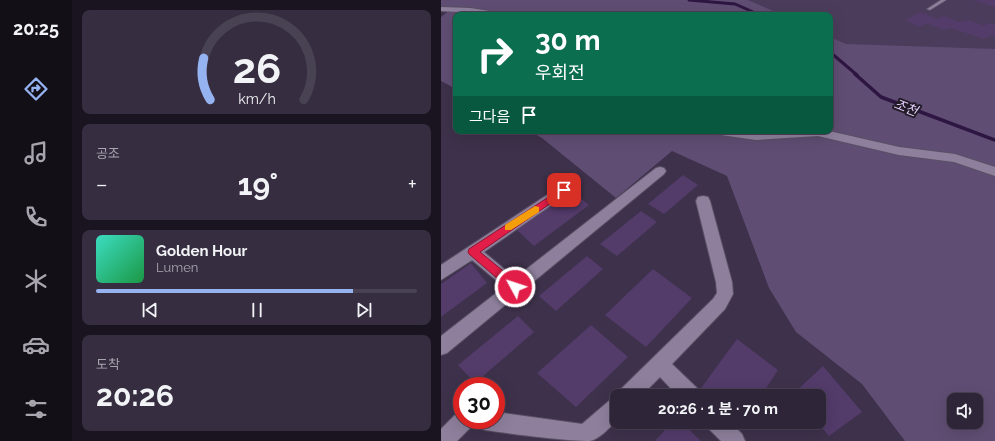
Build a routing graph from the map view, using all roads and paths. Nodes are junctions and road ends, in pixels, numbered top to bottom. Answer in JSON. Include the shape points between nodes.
{"nodes":[{"id":1,"x":944,"y":0,"type":"edge"},
{"id":2,"x":441,"y":9,"type":"edge"},
{"id":3,"x":929,"y":9,"type":"dead end"},
{"id":4,"x":483,"y":12,"type":"edge"},
{"id":5,"x":742,"y":134,"type":"edge"},
{"id":6,"x":787,"y":134,"type":"edge"},
{"id":7,"x":827,"y":134,"type":"edge"},
{"id":8,"x":661,"y":171,"type":"dead end"},
{"id":9,"x":995,"y":172,"type":"edge"},
{"id":10,"x":564,"y":190,"type":"dead end"},
{"id":11,"x":703,"y":201,"type":"dead end"},
{"id":12,"x":473,"y":252,"type":"junction"},
{"id":13,"x":441,"y":273,"type":"edge"},
{"id":14,"x":515,"y":287,"type":"junction"},
{"id":15,"x":441,"y":347,"type":"edge"},
{"id":16,"x":661,"y":365,"type":"junction"},
{"id":17,"x":635,"y":389,"type":"edge"},
{"id":18,"x":684,"y":389,"type":"edge"},
{"id":19,"x":610,"y":414,"type":"edge"},
{"id":20,"x":505,"y":423,"type":"edge"},
{"id":21,"x":455,"y":429,"type":"edge"},
{"id":22,"x":723,"y":429,"type":"edge"},
{"id":23,"x":443,"y":441,"type":"edge"},
{"id":24,"x":735,"y":441,"type":"edge"}],
"edges":[{"from":1,"to":3,"type":"lane"},
{"from":2,"to":4,"type":"street"},
{"from":5,"to":6,"type":"street"},
{"from":7,"to":9,"type":"street","via":[[899,151],[955,158]]},
{"from":8,"to":14,"type":"street"},
{"from":10,"to":12,"type":"street"},
{"from":11,"to":16,"type":"street","via":[[725,294],[719,304]]},
{"from":12,"to":13,"type":"street"},
{"from":12,"to":14,"type":"street"},
{"from":14,"to":15,"type":"street"},
{"from":16,"to":17,"type":"street"},
{"from":16,"to":18,"type":"street"},
{"from":19,"to":20,"type":"street","via":[[584,434]]},
{"from":21,"to":23,"type":"street"},
{"from":22,"to":24,"type":"street"}]}
